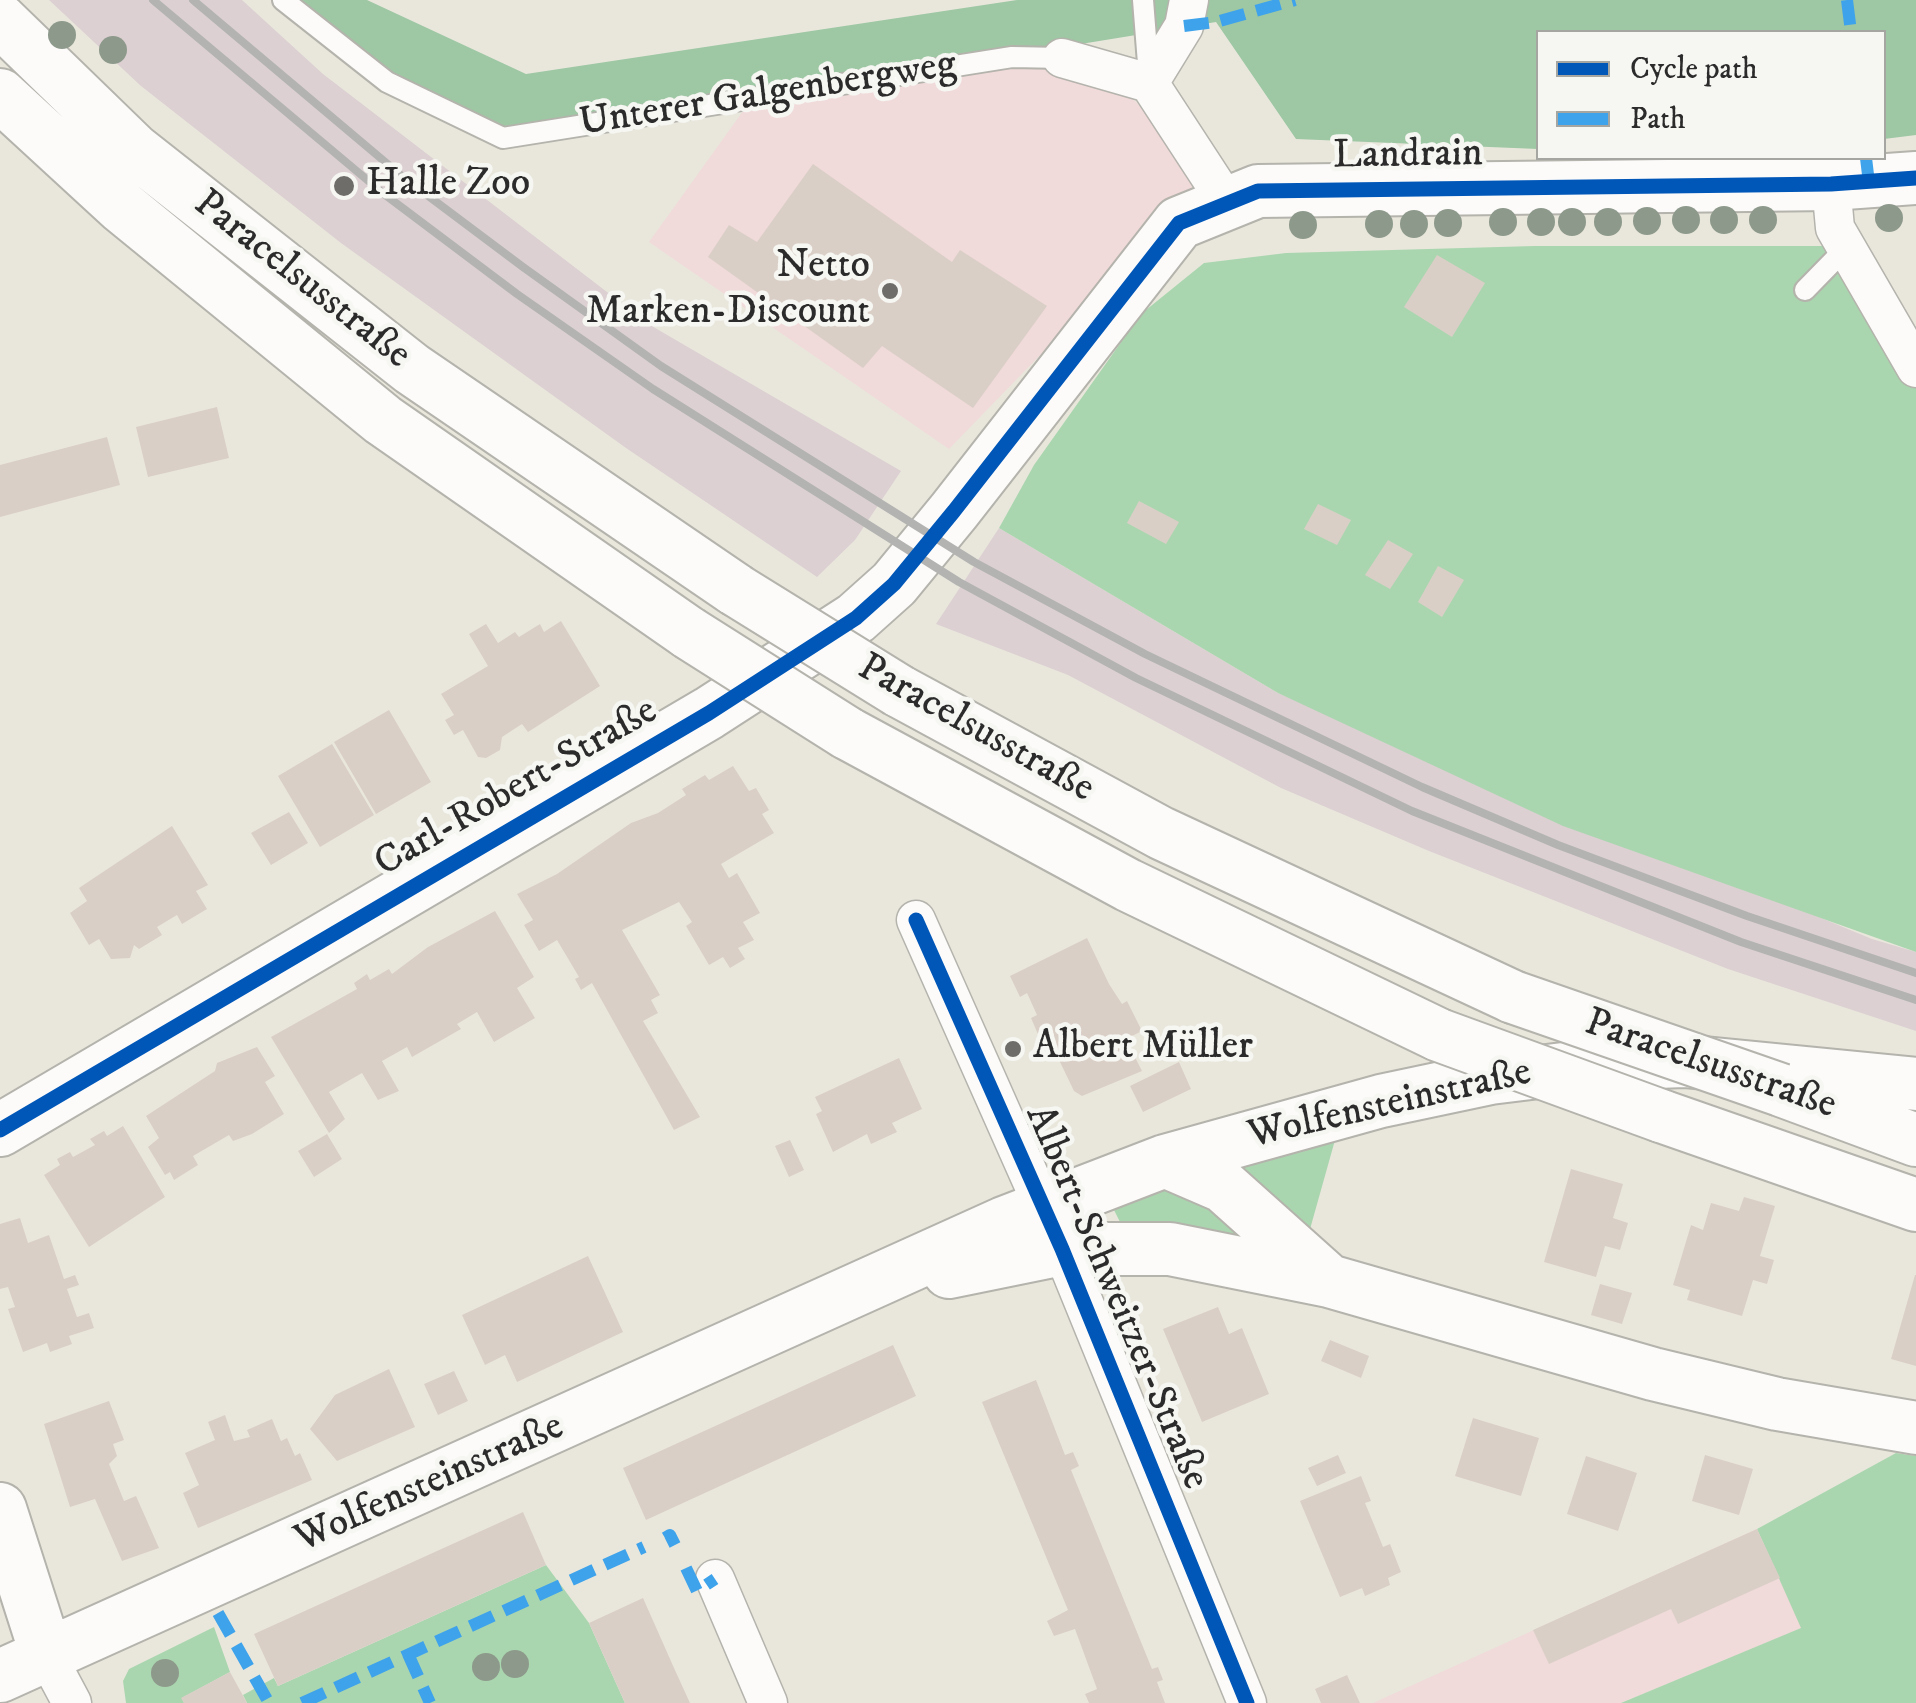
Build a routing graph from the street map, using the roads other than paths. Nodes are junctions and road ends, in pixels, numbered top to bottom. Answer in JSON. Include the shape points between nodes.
{"nodes":[{"id":1,"x":283,"y":0,"type":"edge"},
{"id":2,"x":1143,"y":0,"type":"edge"},
{"id":3,"x":1189,"y":0,"type":"edge"},
{"id":4,"x":0,"y":20,"type":"edge"},
{"id":5,"x":1062,"y":58,"type":"joint"},
{"id":6,"x":1149,"y":83,"type":"junction"},
{"id":7,"x":0,"y":95,"type":"edge"},
{"id":8,"x":1916,"y":178,"type":"edge"},
{"id":9,"x":1831,"y":184,"type":"junction"},
{"id":10,"x":1226,"y":202,"type":"junction"},
{"id":11,"x":1846,"y":248,"type":"junction"},
{"id":12,"x":1805,"y":290,"type":"dead end"},
{"id":13,"x":1916,"y":368,"type":"edge"},
{"id":14,"x":1012,"y":437,"type":"joint"},
{"id":15,"x":916,"y":920,"type":"dead end"},
{"id":16,"x":1916,"y":1084,"type":"edge"},
{"id":17,"x":0,"y":1130,"type":"edge"},
{"id":18,"x":1916,"y":1140,"type":"edge"},
{"id":19,"x":1166,"y":1161,"type":"junction"},
{"id":20,"x":1916,"y":1206,"type":"edge"},
{"id":21,"x":1053,"y":1228,"type":"junction"},
{"id":22,"x":1329,"y":1282,"type":"junction"},
{"id":23,"x":1916,"y":1428,"type":"edge"},
{"id":24,"x":0,"y":1509,"type":"edge"},
{"id":25,"x":716,"y":1579,"type":"dead end"},
{"id":26,"x":47,"y":1656,"type":"junction"},
{"id":27,"x":0,"y":1676,"type":"edge"},
{"id":28,"x":72,"y":1703,"type":"edge"},
{"id":29,"x":768,"y":1703,"type":"edge"},
{"id":30,"x":1247,"y":1703,"type":"edge"}],
"edges":[{"from":1,"to":5,"type":"lane","name":"Unterer Galgenbergweg","via":[[386,82],[503,138],[1012,56]]},
{"from":2,"to":6,"type":"lane"},
{"from":3,"to":6,"type":"street","via":[[1184,26]]},
{"from":4,"to":18,"type":"main road","name":"Paracelsusstraße","bridge":true,"via":[[134,150],[412,369],[736,590],[899,690],[1161,834],[1512,997]]},
{"from":5,"to":6,"type":"street","name":"Unterer Galgenbergweg"},
{"from":6,"to":10,"type":"street"},
{"from":7,"to":20,"type":"main road","name":"Paracelsusstraße","bridge":true,"via":[[122,207],[383,420],[848,733],[1128,885],[1439,1035]]},
{"from":8,"to":9,"type":"main road","name":"Landrain"},
{"from":9,"to":10,"type":"main road","name":"Landrain","via":[[1258,191]]},
{"from":9,"to":11,"type":"street","via":[[1835,228]]},
{"from":10,"to":14,"type":"main road","name":"Landrain","via":[[1179,223]]},
{"from":11,"to":12,"type":"lane"},
{"from":11,"to":13,"type":"street"},
{"from":14,"to":17,"type":"main road","name":"Carl-Robert-Straße","via":[[894,584],[856,618],[688,726]]},
{"from":15,"to":21,"type":"street","name":"Albert-Schweitzer-Straße"},
{"from":16,"to":19,"type":"main road","name":"Wolfensteinstraße","via":[[1684,1061],[1604,1064],[1381,1101]]},
{"from":19,"to":21,"type":"main road","name":"Wolfensteinstraße"},
{"from":19,"to":22,"type":"main road","name":"Wolfensteinstraße","via":[[1223,1186]]},
{"from":21,"to":22,"type":"main road","name":"Wolfensteinstraße"},
{"from":21,"to":26,"type":"main road","name":"Wolfensteinstraße","via":[[860,1292]]},
{"from":21,"to":30,"type":"street","name":"Albert-Schweitzer-Straße"},
{"from":22,"to":23,"type":"main road","name":"Wolfensteinstraße","via":[[1653,1374]]},
{"from":24,"to":26,"type":"main road"},
{"from":25,"to":29,"type":"street"},
{"from":26,"to":27,"type":"main road","name":"Wolfensteinstraße"},
{"from":26,"to":28,"type":"street"}]}
